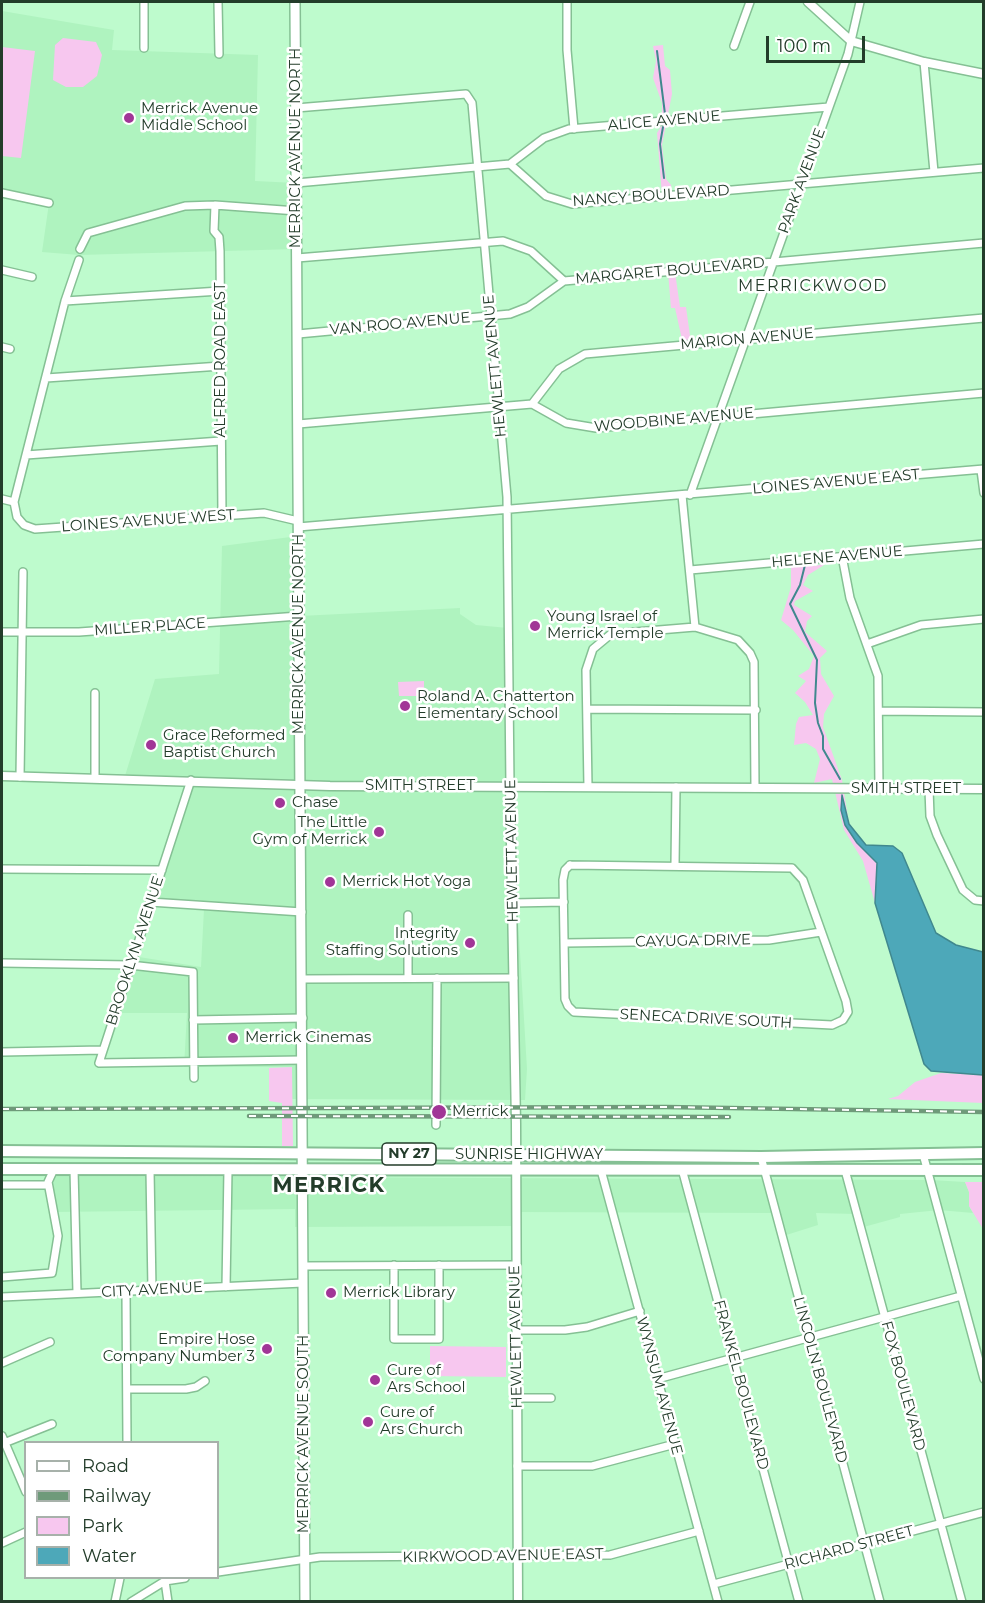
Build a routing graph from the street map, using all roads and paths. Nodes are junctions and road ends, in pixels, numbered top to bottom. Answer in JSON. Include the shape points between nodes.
{"nodes":[{"id":1,"x":144,"y":2,"type":"edge"},
{"id":2,"x":219,"y":2,"type":"edge"},
{"id":3,"x":295,"y":2,"type":"edge"},
{"id":4,"x":567,"y":2,"type":"edge"},
{"id":5,"x":750,"y":2,"type":"edge"},
{"id":6,"x":807,"y":2,"type":"edge"},
{"id":7,"x":860,"y":2,"type":"edge"},
{"id":8,"x":851,"y":41,"type":"junction"},
{"id":9,"x":734,"y":46,"type":"dead end"},
{"id":10,"x":144,"y":48,"type":"dead end"},
{"id":11,"x":219,"y":54,"type":"dead end"},
{"id":12,"x":924,"y":62,"type":"junction"},
{"id":13,"x":984,"y":74,"type":"edge"},
{"id":14,"x":829,"y":106,"type":"junction"},
{"id":15,"x":296,"y":108,"type":"junction"},
{"id":16,"x":574,"y":129,"type":"junction"},
{"id":17,"x":510,"y":164,"type":"junction"},
{"id":18,"x":478,"y":167,"type":"junction"},
{"id":19,"x":984,"y":168,"type":"edge"},
{"id":20,"x":934,"y":172,"type":"junction"},
{"id":21,"x":296,"y":183,"type":"junction"},
{"id":22,"x":801,"y":184,"type":"junction"},
{"id":23,"x":2,"y":193,"type":"edge"},
{"id":24,"x":49,"y":203,"type":"dead end"},
{"id":25,"x":215,"y":205,"type":"junction"},
{"id":26,"x":297,"y":211,"type":"junction"},
{"id":27,"x":484,"y":242,"type":"junction"},
{"id":28,"x":984,"y":243,"type":"edge"},
{"id":29,"x":80,"y":249,"type":"dead end"},
{"id":30,"x":297,"y":258,"type":"junction"},
{"id":31,"x":79,"y":260,"type":"dead end"},
{"id":32,"x":773,"y":261,"type":"junction"},
{"id":33,"x":2,"y":270,"type":"edge"},
{"id":34,"x":32,"y":277,"type":"dead end"},
{"id":35,"x":564,"y":280,"type":"junction"},
{"id":36,"x":220,"y":291,"type":"junction"},
{"id":37,"x":65,"y":302,"type":"junction"},
{"id":38,"x":491,"y":316,"type":"junction"},
{"id":39,"x":984,"y":318,"type":"edge"},
{"id":40,"x":298,"y":334,"type":"junction"},
{"id":41,"x":745,"y":339,"type":"junction"},
{"id":42,"x":221,"y":366,"type":"junction"},
{"id":43,"x":46,"y":378,"type":"junction"},
{"id":44,"x":984,"y":393,"type":"edge"},
{"id":45,"x":532,"y":404,"type":"junction"},
{"id":46,"x":499,"y":406,"type":"junction"},
{"id":47,"x":716,"y":417,"type":"junction"},
{"id":48,"x":298,"y":424,"type":"junction"},
{"id":49,"x":221,"y":441,"type":"junction"},
{"id":50,"x":26,"y":455,"type":"junction"},
{"id":51,"x":982,"y":469,"type":"edge"},
{"id":52,"x":984,"y":493,"type":"edge"},
{"id":53,"x":686,"y":495,"type":"junction"},
{"id":54,"x":2,"y":499,"type":"edge"},
{"id":55,"x":14,"y":502,"type":"junction"},
{"id":56,"x":508,"y":510,"type":"junction"},
{"id":57,"x":222,"y":516,"type":"junction"},
{"id":58,"x":298,"y":524,"type":"junction"},
{"id":59,"x":984,"y":544,"type":"edge"},
{"id":60,"x":842,"y":556,"type":"junction"},
{"id":61,"x":690,"y":570,"type":"junction"},
{"id":62,"x":23,"y":572,"type":"dead end"},
{"id":63,"x":299,"y":616,"type":"junction"},
{"id":64,"x":984,"y":619,"type":"edge"},
{"id":65,"x":695,"y":627,"type":"junction"},
{"id":66,"x":2,"y":632,"type":"edge"},
{"id":67,"x":21,"y":632,"type":"junction"},
{"id":68,"x":867,"y":644,"type":"junction"},
{"id":69,"x":95,"y":693,"type":"dead end"},
{"id":70,"x":586,"y":709,"type":"junction"},
{"id":71,"x":756,"y":710,"type":"junction"},
{"id":72,"x":879,"y":711,"type":"junction"},
{"id":73,"x":984,"y":712,"type":"edge"},
{"id":74,"x":2,"y":776,"type":"edge"},
{"id":75,"x":20,"y":777,"type":"junction"},
{"id":76,"x":94,"y":778,"type":"junction"},
{"id":77,"x":191,"y":780,"type":"junction"},
{"id":78,"x":301,"y":784,"type":"junction"},
{"id":79,"x":510,"y":786,"type":"junction"},
{"id":80,"x":588,"y":786,"type":"junction"},
{"id":81,"x":676,"y":788,"type":"junction"},
{"id":82,"x":755,"y":788,"type":"junction"},
{"id":83,"x":879,"y":789,"type":"junction"},
{"id":84,"x":929,"y":789,"type":"junction"},
{"id":85,"x":984,"y":789,"type":"edge"},
{"id":86,"x":675,"y":865,"type":"junction"},
{"id":87,"x":2,"y":869,"type":"edge"},
{"id":88,"x":162,"y":870,"type":"junction"},
{"id":89,"x":984,"y":901,"type":"edge"},
{"id":90,"x":150,"y":902,"type":"junction"},
{"id":91,"x":564,"y":902,"type":"junction"},
{"id":92,"x":513,"y":903,"type":"junction"},
{"id":93,"x":302,"y":912,"type":"junction"},
{"id":94,"x":408,"y":915,"type":"dead end"},
{"id":95,"x":821,"y":932,"type":"junction"},
{"id":96,"x":565,"y":943,"type":"junction"},
{"id":97,"x":2,"y":963,"type":"edge"},
{"id":98,"x":130,"y":965,"type":"junction"},
{"id":99,"x":408,"y":978,"type":"junction"},
{"id":100,"x":437,"y":978,"type":"junction"},
{"id":101,"x":514,"y":978,"type":"junction"},
{"id":102,"x":303,"y":979,"type":"junction"},
{"id":103,"x":303,"y":1017,"type":"junction"},
{"id":104,"x":193,"y":1020,"type":"junction"},
{"id":105,"x":102,"y":1050,"type":"junction"},
{"id":106,"x":2,"y":1052,"type":"edge"},
{"id":107,"x":302,"y":1060,"type":"junction"},
{"id":108,"x":193,"y":1062,"type":"junction"},
{"id":109,"x":194,"y":1078,"type":"dead end"},
{"id":110,"x":436,"y":1125,"type":"dead end"},
{"id":111,"x":2,"y":1151,"type":"edge"},
{"id":112,"x":984,"y":1153,"type":"edge"},
{"id":113,"x":302,"y":1154,"type":"junction"},
{"id":114,"x":516,"y":1154,"type":"junction"},
{"id":115,"x":923,"y":1154,"type":"junction"},
{"id":116,"x":761,"y":1157,"type":"junction"},
{"id":117,"x":2,"y":1169,"type":"edge"},
{"id":118,"x":54,"y":1169,"type":"junction"},
{"id":119,"x":74,"y":1169,"type":"junction"},
{"id":120,"x":150,"y":1170,"type":"junction"},
{"id":121,"x":228,"y":1170,"type":"junction"},
{"id":122,"x":302,"y":1170,"type":"junction"},
{"id":123,"x":516,"y":1170,"type":"junction"},
{"id":124,"x":601,"y":1170,"type":"junction"},
{"id":125,"x":682,"y":1170,"type":"junction"},
{"id":126,"x":763,"y":1170,"type":"junction"},
{"id":127,"x":846,"y":1170,"type":"junction"},
{"id":128,"x":927,"y":1170,"type":"junction"},
{"id":129,"x":984,"y":1170,"type":"edge"},
{"id":130,"x":2,"y":1185,"type":"edge"},
{"id":131,"x":48,"y":1185,"type":"junction"},
{"id":132,"x":394,"y":1265,"type":"junction"},
{"id":133,"x":439,"y":1265,"type":"junction"},
{"id":134,"x":516,"y":1265,"type":"junction"},
{"id":135,"x":303,"y":1266,"type":"junction"},
{"id":136,"x":2,"y":1277,"type":"edge"},
{"id":137,"x":303,"y":1283,"type":"junction"},
{"id":138,"x":226,"y":1287,"type":"junction"},
{"id":139,"x":152,"y":1290,"type":"junction"},
{"id":140,"x":126,"y":1292,"type":"junction"},
{"id":141,"x":78,"y":1293,"type":"junction"},
{"id":142,"x":961,"y":1296,"type":"junction"},
{"id":143,"x":2,"y":1297,"type":"edge"},
{"id":144,"x":640,"y":1311,"type":"junction"},
{"id":145,"x":885,"y":1317,"type":"junction"},
{"id":146,"x":516,"y":1330,"type":"junction"},
{"id":147,"x":809,"y":1338,"type":"junction"},
{"id":148,"x":50,"y":1342,"type":"dead end"},
{"id":149,"x":733,"y":1359,"type":"junction"},
{"id":150,"x":2,"y":1363,"type":"edge"},
{"id":151,"x":657,"y":1379,"type":"junction"},
{"id":152,"x":984,"y":1379,"type":"edge"},
{"id":153,"x":205,"y":1381,"type":"dead end"},
{"id":154,"x":127,"y":1389,"type":"junction"},
{"id":155,"x":517,"y":1398,"type":"junction"},
{"id":156,"x":551,"y":1398,"type":"dead end"},
{"id":157,"x":52,"y":1424,"type":"dead end"},
{"id":158,"x":3,"y":1440,"type":"edge"},
{"id":159,"x":127,"y":1441,"type":"edge"},
{"id":160,"x":675,"y":1444,"type":"junction"},
{"id":161,"x":517,"y":1466,"type":"junction"},
{"id":162,"x":24,"y":1487,"type":"edge"},
{"id":163,"x":984,"y":1512,"type":"edge"},
{"id":164,"x":940,"y":1523,"type":"junction"},
{"id":165,"x":699,"y":1531,"type":"junction"},
{"id":166,"x":24,"y":1533,"type":"edge"},
{"id":167,"x":2,"y":1543,"type":"edge"},
{"id":168,"x":864,"y":1544,"type":"junction"},
{"id":169,"x":518,"y":1555,"type":"junction"},
{"id":170,"x":305,"y":1558,"type":"junction"},
{"id":171,"x":789,"y":1564,"type":"junction"},
{"id":172,"x":219,"y":1572,"type":"edge"},
{"id":173,"x":120,"y":1579,"type":"edge"},
{"id":174,"x":178,"y":1579,"type":"edge"},
{"id":175,"x":165,"y":1581,"type":"junction"},
{"id":176,"x":714,"y":1584,"type":"junction"},
{"id":177,"x":115,"y":1602,"type":"edge"},
{"id":178,"x":130,"y":1602,"type":"edge"},
{"id":179,"x":168,"y":1602,"type":"edge"},
{"id":180,"x":305,"y":1602,"type":"edge"},
{"id":181,"x":518,"y":1602,"type":"edge"},
{"id":182,"x":718,"y":1602,"type":"edge"},
{"id":183,"x":799,"y":1602,"type":"edge"},
{"id":184,"x":880,"y":1602,"type":"edge"},
{"id":185,"x":962,"y":1602,"type":"edge"}],
"edges":[{"from":1,"to":10,"type":"street"},
{"from":2,"to":11,"type":"street"},
{"from":3,"to":15,"type":"main road","name":"MERRICK AVENUE NORTH"},
{"from":4,"to":16,"type":"street"},
{"from":5,"to":9,"type":"street"},
{"from":6,"to":8,"type":"street"},
{"from":7,"to":8,"type":"street","name":"PARK AVENUE"},
{"from":8,"to":12,"type":"street"},
{"from":8,"to":14,"type":"street","name":"PARK AVENUE"},
{"from":12,"to":13,"type":"street"},
{"from":12,"to":20,"type":"street"},
{"from":14,"to":16,"type":"street","name":"ALICE AVENUE"},
{"from":14,"to":22,"type":"street","name":"PARK AVENUE"},
{"from":15,"to":18,"type":"street","name":"HEWLETT AVENUE","via":[[466,94],[472,103]]},
{"from":15,"to":21,"type":"main road","name":"MERRICK AVENUE NORTH"},
{"from":16,"to":17,"type":"street","name":"ALICE AVENUE","via":[[544,138]]},
{"from":17,"to":18,"type":"street"},
{"from":17,"to":22,"type":"street","name":"NANCY BOULEVARD","via":[[546,196],[572,204]]},
{"from":18,"to":21,"type":"street"},
{"from":18,"to":27,"type":"street","name":"HEWLETT AVENUE"},
{"from":19,"to":20,"type":"street","name":"NANCY BOULEVARD"},
{"from":20,"to":22,"type":"street","name":"NANCY BOULEVARD"},
{"from":21,"to":26,"type":"main road","name":"MERRICK AVENUE NORTH"},
{"from":22,"to":32,"type":"street","name":"PARK AVENUE"},
{"from":23,"to":24,"type":"street"},
{"from":25,"to":26,"type":"street"},
{"from":25,"to":29,"type":"street","via":[[185,206],[88,233]]},
{"from":25,"to":36,"type":"street","name":"ALFRED ROAD EAST"},
{"from":26,"to":30,"type":"main road","name":"MERRICK AVENUE NORTH"},
{"from":27,"to":30,"type":"street","name":"MARGARET BOULEVARD"},
{"from":27,"to":35,"type":"street","name":"MARGARET BOULEVARD","via":[[520,245]]},
{"from":27,"to":38,"type":"street","name":"HEWLETT AVENUE"},
{"from":28,"to":32,"type":"street","name":"MARGARET BOULEVARD"},
{"from":30,"to":40,"type":"main road","name":"MERRICK AVENUE NORTH"},
{"from":31,"to":37,"type":"street"},
{"from":32,"to":35,"type":"street","name":"MARGARET BOULEVARD"},
{"from":32,"to":41,"type":"street","name":"PARK AVENUE"},
{"from":33,"to":34,"type":"street"},
{"from":35,"to":38,"type":"street","name":"VAN ROO AVENUE","via":[[528,307]]},
{"from":36,"to":37,"type":"street"},
{"from":36,"to":42,"type":"street","name":"ALFRED ROAD EAST"},
{"from":37,"to":43,"type":"street"},
{"from":38,"to":40,"type":"street","name":"VAN ROO AVENUE"},
{"from":38,"to":46,"type":"street","name":"HEWLETT AVENUE"},
{"from":39,"to":41,"type":"street","name":"MARION AVENUE"},
{"from":40,"to":48,"type":"main road","name":"MERRICK AVENUE NORTH"},
{"from":41,"to":45,"type":"street","name":"MARION AVENUE","via":[[585,354],[559,369]]},
{"from":41,"to":47,"type":"street","name":"PARK AVENUE"},
{"from":42,"to":43,"type":"street"},
{"from":42,"to":49,"type":"street","name":"ALFRED ROAD EAST"},
{"from":43,"to":50,"type":"street"},
{"from":44,"to":47,"type":"street","name":"WOODBINE AVENUE"},
{"from":45,"to":46,"type":"street"},
{"from":45,"to":47,"type":"street","name":"WOODBINE AVENUE","via":[[566,423],[585,427]]},
{"from":46,"to":48,"type":"street"},
{"from":46,"to":56,"type":"street","name":"HEWLETT AVENUE"},
{"from":47,"to":53,"type":"street","name":"PARK AVENUE"},
{"from":48,"to":58,"type":"main road","name":"MERRICK AVENUE NORTH"},
{"from":49,"to":50,"type":"street"},
{"from":49,"to":57,"type":"street","name":"ALFRED ROAD EAST"},
{"from":50,"to":55,"type":"street"},
{"from":51,"to":52,"type":"street"},
{"from":51,"to":53,"type":"street","name":"LOINES AVENUE EAST"},
{"from":53,"to":56,"type":"street","name":"LOINES AVENUE EAST"},
{"from":53,"to":61,"type":"street","name":"PARK AVENUE"},
{"from":54,"to":55,"type":"street"},
{"from":55,"to":57,"type":"street","name":"LOINES AVENUE WEST","via":[[17,517],[35,529]]},
{"from":56,"to":58,"type":"street","name":"LOINES AVENUE WEST"},
{"from":56,"to":79,"type":"street","name":"HEWLETT AVENUE"},
{"from":57,"to":58,"type":"street","name":"LOINES AVENUE WEST","via":[[264,513]]},
{"from":58,"to":63,"type":"main road","name":"MERRICK AVENUE NORTH"},
{"from":59,"to":60,"type":"street","name":"HELENE AVENUE"},
{"from":60,"to":61,"type":"street","name":"HELENE AVENUE"},
{"from":60,"to":68,"type":"street","via":[[850,598]]},
{"from":61,"to":65,"type":"street","name":"PARK AVENUE"},
{"from":62,"to":67,"type":"street"},
{"from":63,"to":67,"type":"street","name":"MILLER PLACE","via":[[79,632]]},
{"from":63,"to":78,"type":"main road","name":"MERRICK AVENUE NORTH"},
{"from":64,"to":68,"type":"street","via":[[921,625]]},
{"from":65,"to":70,"type":"street","via":[[623,632],[600,641],[588,659]]},
{"from":65,"to":71,"type":"street","via":[[738,640],[750,652],[756,671]]},
{"from":66,"to":67,"type":"street","name":"MILLER PLACE"},
{"from":67,"to":75,"type":"street"},
{"from":68,"to":72,"type":"street","via":[[878,676]]},
{"from":69,"to":76,"type":"street"},
{"from":70,"to":71,"type":"street"},
{"from":70,"to":80,"type":"street"},
{"from":71,"to":82,"type":"street"},
{"from":72,"to":73,"type":"street"},
{"from":72,"to":83,"type":"street"},
{"from":74,"to":75,"type":"street","name":"SMITH STREET"},
{"from":75,"to":76,"type":"street","name":"SMITH STREET"},
{"from":76,"to":77,"type":"street","name":"SMITH STREET"},
{"from":77,"to":78,"type":"street","name":"SMITH STREET"},
{"from":77,"to":88,"type":"street","name":"BROOKLYN AVENUE"},
{"from":78,"to":79,"type":"street","name":"SMITH STREET"},
{"from":78,"to":93,"type":"main road","name":"MERRICK AVENUE NORTH"},
{"from":79,"to":80,"type":"street","name":"SMITH STREET"},
{"from":79,"to":92,"type":"street","name":"HEWLETT AVENUE"},
{"from":80,"to":81,"type":"street","name":"SMITH STREET"},
{"from":81,"to":82,"type":"street","name":"SMITH STREET"},
{"from":81,"to":86,"type":"street"},
{"from":82,"to":83,"type":"street","name":"SMITH STREET"},
{"from":83,"to":84,"type":"street","name":"SMITH STREET"},
{"from":84,"to":85,"type":"street","name":"SMITH STREET"},
{"from":84,"to":89,"type":"street","via":[[930,816],[963,890],[975,900]]},
{"from":86,"to":91,"type":"street","via":[[570,865],[565,870]]},
{"from":86,"to":95,"type":"street","via":[[788,867],[803,880]]},
{"from":87,"to":88,"type":"street"},
{"from":88,"to":90,"type":"street","name":"BROOKLYN AVENUE"},
{"from":90,"to":93,"type":"street"},
{"from":90,"to":98,"type":"street","name":"BROOKLYN AVENUE"},
{"from":91,"to":92,"type":"street"},
{"from":91,"to":96,"type":"street"},
{"from":92,"to":101,"type":"street","name":"HEWLETT AVENUE"},
{"from":93,"to":102,"type":"main road","name":"MERRICK AVENUE NORTH"},
{"from":94,"to":99,"type":"street"},
{"from":95,"to":96,"type":"street","name":"CAYUGA DRIVE","via":[[769,940]]},
{"from":95,"to":96,"type":"street","name":"SENECA DRIVE SOUTH","via":[[846,1001],[848,1012],[838,1024],[574,1012],[565,999]]},
{"from":97,"to":98,"type":"street"},
{"from":98,"to":104,"type":"street","via":[[193,972]]},
{"from":98,"to":105,"type":"street","name":"BROOKLYN AVENUE"},
{"from":99,"to":100,"type":"street"},
{"from":99,"to":102,"type":"street"},
{"from":100,"to":101,"type":"street"},
{"from":100,"to":110,"type":"street"},
{"from":101,"to":114,"type":"street","name":"HEWLETT AVENUE"},
{"from":102,"to":103,"type":"main road","name":"MERRICK AVENUE NORTH"},
{"from":103,"to":104,"type":"street"},
{"from":103,"to":107,"type":"main road","name":"MERRICK AVENUE NORTH"},
{"from":104,"to":108,"type":"street"},
{"from":105,"to":106,"type":"street"},
{"from":105,"to":108,"type":"street","via":[[99,1063]]},
{"from":107,"to":108,"type":"street"},
{"from":107,"to":113,"type":"main road","name":"MERRICK AVENUE NORTH"},
{"from":108,"to":109,"type":"street"},
{"from":111,"to":113,"type":"highway","name":"SUNRISE HIGHWAY","number":"NY 27"},
{"from":112,"to":115,"type":"highway","name":"SUNRISE HIGHWAY","number":"NY 27"},
{"from":113,"to":114,"type":"highway","name":"SUNRISE HIGHWAY","number":"NY 27"},
{"from":113,"to":122,"type":"main road","name":"MERRICK AVENUE NORTH"},
{"from":114,"to":116,"type":"highway","name":"SUNRISE HIGHWAY","number":"NY 27"},
{"from":114,"to":123,"type":"street","name":"HEWLETT AVENUE"},
{"from":115,"to":116,"type":"highway","name":"SUNRISE HIGHWAY","number":"NY 27"},
{"from":115,"to":128,"type":"street"},
{"from":116,"to":126,"type":"street","name":"LINCOLN BOULEVARD"},
{"from":117,"to":118,"type":"highway","name":"SUNRISE HIGHWAY","number":"NY 27"},
{"from":118,"to":119,"type":"highway","name":"SUNRISE HIGHWAY","number":"NY 27"},
{"from":118,"to":131,"type":"street"},
{"from":119,"to":120,"type":"highway","name":"SUNRISE HIGHWAY","number":"NY 27"},
{"from":119,"to":141,"type":"street"},
{"from":120,"to":121,"type":"highway","name":"SUNRISE HIGHWAY","number":"NY 27"},
{"from":120,"to":139,"type":"street"},
{"from":121,"to":122,"type":"highway","name":"SUNRISE HIGHWAY","number":"NY 27"},
{"from":121,"to":138,"type":"street"},
{"from":122,"to":123,"type":"highway","name":"SUNRISE HIGHWAY","number":"NY 27"},
{"from":122,"to":135,"type":"main road","name":"MERRICK AVENUE NORTH"},
{"from":123,"to":124,"type":"highway","name":"SUNRISE HIGHWAY","number":"NY 27"},
{"from":123,"to":134,"type":"street","name":"HEWLETT AVENUE"},
{"from":124,"to":125,"type":"highway","name":"SUNRISE HIGHWAY","number":"NY 27"},
{"from":124,"to":144,"type":"street","name":"WYNSUM AVENUE"},
{"from":125,"to":126,"type":"highway","name":"SUNRISE HIGHWAY","number":"NY 27"},
{"from":125,"to":149,"type":"street","name":"FRANKEL BOULEVARD"},
{"from":126,"to":127,"type":"highway","name":"SUNRISE HIGHWAY","number":"NY 27"},
{"from":126,"to":147,"type":"street","name":"LINCOLN BOULEVARD"},
{"from":127,"to":128,"type":"highway","name":"SUNRISE HIGHWAY","number":"NY 27"},
{"from":127,"to":145,"type":"street","name":"FOX BOULEVARD"},
{"from":128,"to":129,"type":"highway","name":"SUNRISE HIGHWAY","number":"NY 27"},
{"from":128,"to":142,"type":"street"},
{"from":130,"to":131,"type":"street"},
{"from":131,"to":136,"type":"street","via":[[58,1236],[52,1273]]},
{"from":132,"to":133,"type":"street"},
{"from":132,"to":133,"type":"street","via":[[394,1339],[438,1339]]},
{"from":132,"to":135,"type":"street"},
{"from":133,"to":134,"type":"street"},
{"from":134,"to":146,"type":"street","name":"HEWLETT AVENUE"},
{"from":135,"to":137,"type":"main road","name":"MERRICK AVENUE SOUTH"},
{"from":137,"to":138,"type":"street","name":"CITY AVENUE"},
{"from":137,"to":170,"type":"main road","name":"MERRICK AVENUE SOUTH"},
{"from":138,"to":139,"type":"street","name":"CITY AVENUE"},
{"from":139,"to":140,"type":"street","name":"CITY AVENUE"},
{"from":140,"to":141,"type":"street","name":"CITY AVENUE"},
{"from":140,"to":154,"type":"street"},
{"from":141,"to":143,"type":"street","name":"CITY AVENUE"},
{"from":142,"to":145,"type":"street"},
{"from":142,"to":152,"type":"street"},
{"from":144,"to":146,"type":"street","via":[[587,1327]]},
{"from":144,"to":151,"type":"street","name":"WYNSUM AVENUE"},
{"from":145,"to":147,"type":"street"},
{"from":145,"to":164,"type":"street","name":"FOX BOULEVARD"},
{"from":146,"to":155,"type":"street","name":"HEWLETT AVENUE"},
{"from":147,"to":149,"type":"street"},
{"from":147,"to":168,"type":"street","name":"LINCOLN BOULEVARD"},
{"from":148,"to":150,"type":"street"},
{"from":149,"to":151,"type":"street"},
{"from":149,"to":171,"type":"street","name":"FRANKEL BOULEVARD"},
{"from":151,"to":160,"type":"street","name":"WYNSUM AVENUE"},
{"from":153,"to":154,"type":"street","via":[[186,1389]]},
{"from":154,"to":159,"type":"street"},
{"from":155,"to":156,"type":"street"},
{"from":155,"to":161,"type":"street","name":"HEWLETT AVENUE"},
{"from":157,"to":158,"type":"street"},
{"from":158,"to":162,"type":"street"},
{"from":160,"to":161,"type":"street","via":[[592,1466]]},
{"from":160,"to":165,"type":"street","name":"WYNSUM AVENUE"},
{"from":161,"to":169,"type":"street","name":"HEWLETT AVENUE"},
{"from":163,"to":164,"type":"street","name":"RICHARD STREET"},
{"from":164,"to":168,"type":"street","name":"RICHARD STREET"},
{"from":164,"to":185,"type":"street","name":"FOX BOULEVARD"},
{"from":165,"to":169,"type":"street","name":"KIRKWOOD AVENUE EAST","via":[[610,1555]]},
{"from":165,"to":176,"type":"street","name":"WYNSUM AVENUE"},
{"from":166,"to":167,"type":"street"},
{"from":168,"to":171,"type":"street","name":"RICHARD STREET"},
{"from":168,"to":184,"type":"street","name":"LINCOLN BOULEVARD"},
{"from":169,"to":170,"type":"street","name":"KIRKWOOD AVENUE EAST"},
{"from":169,"to":181,"type":"street","name":"HEWLETT AVENUE"},
{"from":170,"to":172,"type":"street","name":"KIRKWOOD AVENUE EAST"},
{"from":170,"to":180,"type":"main road","name":"MERRICK AVENUE SOUTH"},
{"from":171,"to":176,"type":"street","name":"RICHARD STREET"},
{"from":171,"to":183,"type":"street","name":"FRANKEL BOULEVARD"},
{"from":173,"to":177,"type":"street"},
{"from":174,"to":175,"type":"street"},
{"from":175,"to":178,"type":"street"},
{"from":175,"to":179,"type":"street"},
{"from":176,"to":182,"type":"street","name":"WYNSUM AVENUE"}]}
